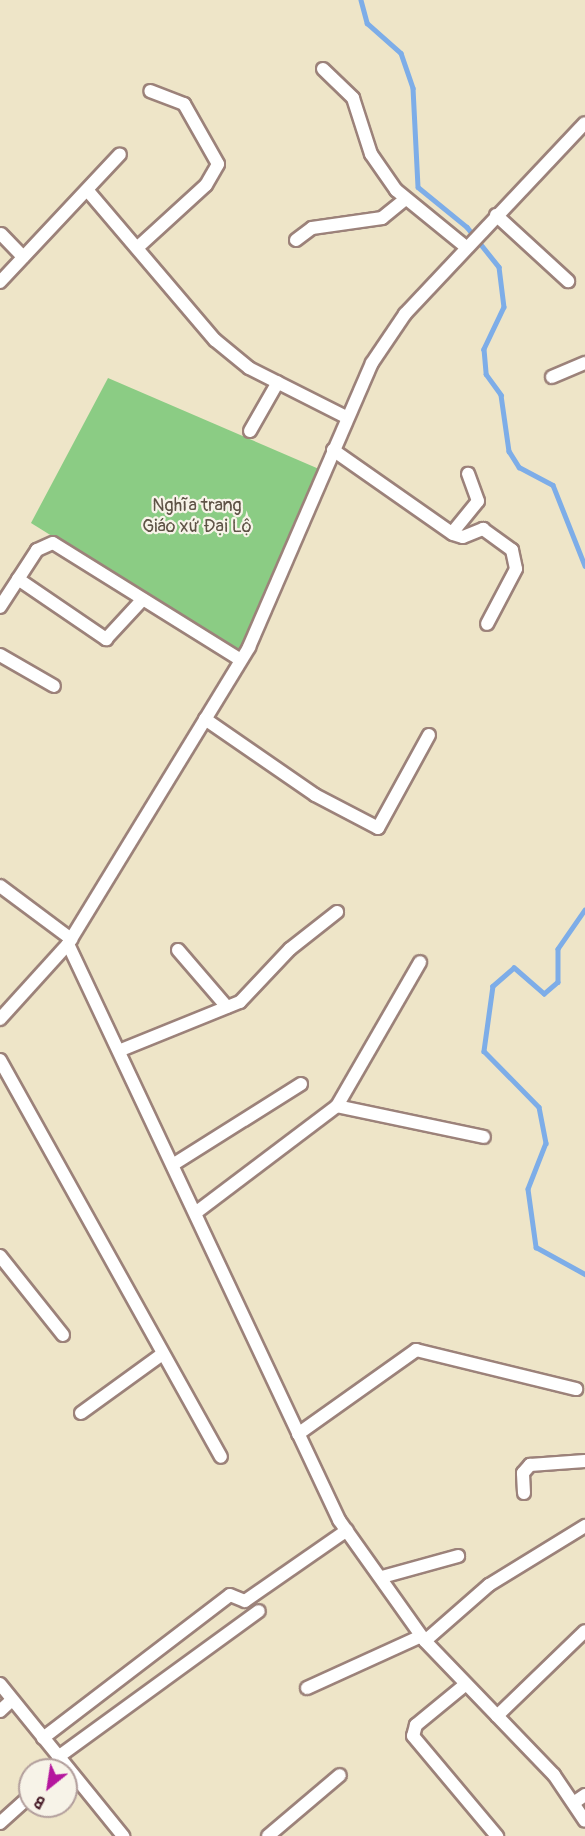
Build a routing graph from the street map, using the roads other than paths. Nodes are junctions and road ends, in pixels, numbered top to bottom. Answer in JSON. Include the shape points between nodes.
{"nodes":[{"id":1,"x":323,"y":69,"type":"dead end"},
{"id":2,"x":150,"y":92,"type":"dead end"},
{"id":3,"x":585,"y":123,"type":"edge"},
{"id":4,"x":120,"y":154,"type":"dead end"},
{"id":5,"x":88,"y":191,"type":"junction"},
{"id":6,"x":404,"y":200,"type":"junction"},
{"id":7,"x":496,"y":215,"type":"junction"},
{"id":8,"x":1,"y":234,"type":"edge"},
{"id":9,"x":296,"y":240,"type":"dead end"},
{"id":10,"x":473,"y":240,"type":"junction"},
{"id":11,"x":137,"y":248,"type":"junction"},
{"id":12,"x":23,"y":257,"type":"junction"},
{"id":13,"x":568,"y":281,"type":"dead end"},
{"id":14,"x":0,"y":282,"type":"edge"},
{"id":15,"x":585,"y":363,"type":"edge"},
{"id":16,"x":552,"y":377,"type":"dead end"},
{"id":17,"x":278,"y":382,"type":"junction"},
{"id":18,"x":345,"y":417,"type":"junction"},
{"id":19,"x":250,"y":431,"type":"dead end"},
{"id":20,"x":333,"y":450,"type":"junction"},
{"id":21,"x":468,"y":474,"type":"dead end"},
{"id":22,"x":452,"y":533,"type":"junction"},
{"id":23,"x":18,"y":579,"type":"junction"},
{"id":24,"x":143,"y":599,"type":"junction"},
{"id":25,"x":0,"y":607,"type":"edge"},
{"id":26,"x":487,"y":624,"type":"dead end"},
{"id":27,"x":0,"y":655,"type":"edge"},
{"id":28,"x":241,"y":660,"type":"junction"},
{"id":29,"x":54,"y":686,"type":"dead end"},
{"id":30,"x":205,"y":719,"type":"junction"},
{"id":31,"x":429,"y":735,"type":"dead end"},
{"id":32,"x":0,"y":886,"type":"edge"},
{"id":33,"x":337,"y":912,"type":"dead end"},
{"id":34,"x":70,"y":941,"type":"junction"},
{"id":35,"x":178,"y":950,"type":"dead end"},
{"id":36,"x":420,"y":962,"type":"dead end"},
{"id":37,"x":227,"y":1007,"type":"junction"},
{"id":38,"x":0,"y":1018,"type":"edge"},
{"id":39,"x":121,"y":1050,"type":"junction"},
{"id":40,"x":0,"y":1060,"type":"edge"},
{"id":41,"x":301,"y":1084,"type":"dead end"},
{"id":42,"x":337,"y":1106,"type":"junction"},
{"id":43,"x":484,"y":1137,"type":"dead end"},
{"id":44,"x":174,"y":1164,"type":"junction"},
{"id":45,"x":198,"y":1211,"type":"junction"},
{"id":46,"x":0,"y":1256,"type":"edge"},
{"id":47,"x":63,"y":1335,"type":"dead end"},
{"id":48,"x":161,"y":1354,"type":"junction"},
{"id":49,"x":576,"y":1389,"type":"dead end"},
{"id":50,"x":81,"y":1413,"type":"dead end"},
{"id":51,"x":298,"y":1434,"type":"junction"},
{"id":52,"x":221,"y":1457,"type":"dead end"},
{"id":53,"x":585,"y":1461,"type":"edge"},
{"id":54,"x":524,"y":1493,"type":"dead end"},
{"id":55,"x":585,"y":1526,"type":"edge"},
{"id":56,"x":347,"y":1530,"type":"junction"},
{"id":57,"x":458,"y":1556,"type":"dead end"},
{"id":58,"x":382,"y":1577,"type":"junction"},
{"id":59,"x":259,"y":1611,"type":"dead end"},
{"id":60,"x":585,"y":1631,"type":"edge"},
{"id":61,"x":423,"y":1638,"type":"junction"},
{"id":62,"x":0,"y":1684,"type":"edge"},
{"id":63,"x":466,"y":1684,"type":"junction"},
{"id":64,"x":306,"y":1688,"type":"dead end"},
{"id":65,"x":12,"y":1700,"type":"junction"},
{"id":66,"x":0,"y":1711,"type":"edge"},
{"id":67,"x":497,"y":1716,"type":"junction"},
{"id":68,"x":43,"y":1738,"type":"junction"},
{"id":69,"x":56,"y":1758,"type":"edge"},
{"id":70,"x":68,"y":1758,"type":"edge"},
{"id":71,"x":340,"y":1775,"type":"dead end"},
{"id":72,"x":78,"y":1785,"type":"edge"},
{"id":73,"x":580,"y":1798,"type":"edge"},
{"id":74,"x":18,"y":1806,"type":"edge"},
{"id":75,"x":585,"y":1821,"type":"edge"},
{"id":76,"x":0,"y":1822,"type":"edge"},
{"id":77,"x":121,"y":1835,"type":"edge"},
{"id":78,"x":268,"y":1836,"type":"edge"},
{"id":79,"x":497,"y":1836,"type":"edge"}],
"edges":[{"from":1,"to":6,"type":"street","via":[[353,98],[371,154]]},
{"from":2,"to":11,"type":"street","via":[[184,104],[218,164],[206,185]]},
{"from":3,"to":7,"type":"street"},
{"from":4,"to":5,"type":"street"},
{"from":5,"to":11,"type":"street"},
{"from":5,"to":12,"type":"street"},
{"from":6,"to":9,"type":"street","via":[[382,218],[312,228]]},
{"from":6,"to":10,"type":"street"},
{"from":7,"to":10,"type":"street"},
{"from":7,"to":13,"type":"street"},
{"from":8,"to":12,"type":"street"},
{"from":10,"to":18,"type":"street","via":[[399,322],[372,363]]},
{"from":11,"to":17,"type":"street","via":[[215,340]]},
{"from":12,"to":14,"type":"street"},
{"from":15,"to":16,"type":"street"},
{"from":17,"to":18,"type":"street"},
{"from":17,"to":19,"type":"street"},
{"from":18,"to":20,"type":"street"},
{"from":20,"to":22,"type":"street"},
{"from":20,"to":28,"type":"street"},
{"from":21,"to":22,"type":"street","via":[[478,501]]},
{"from":22,"to":26,"type":"street","via":[[459,537],[490,531],[517,558]]},
{"from":23,"to":24,"type":"street","via":[[37,550],[53,543]]},
{"from":23,"to":24,"type":"street","via":[[106,639]]},
{"from":23,"to":25,"type":"street"},
{"from":24,"to":28,"type":"street"},
{"from":27,"to":29,"type":"street"},
{"from":28,"to":30,"type":"street"},
{"from":30,"to":31,"type":"street","via":[[315,795],[378,828]]},
{"from":30,"to":34,"type":"street"},
{"from":32,"to":34,"type":"street"},
{"from":33,"to":37,"type":"street","via":[[290,949],[246,997]]},
{"from":34,"to":38,"type":"street"},
{"from":34,"to":39,"type":"street"},
{"from":35,"to":37,"type":"street"},
{"from":36,"to":42,"type":"street"},
{"from":37,"to":39,"type":"street"},
{"from":39,"to":44,"type":"street"},
{"from":40,"to":48,"type":"street"},
{"from":41,"to":44,"type":"street"},
{"from":42,"to":43,"type":"street"},
{"from":42,"to":45,"type":"street"},
{"from":44,"to":45,"type":"street"},
{"from":45,"to":51,"type":"street"},
{"from":46,"to":47,"type":"street"},
{"from":48,"to":50,"type":"street"},
{"from":48,"to":52,"type":"street"},
{"from":49,"to":51,"type":"street","via":[[417,1350]]},
{"from":51,"to":56,"type":"street"},
{"from":53,"to":54,"type":"street","via":[[530,1465],[523,1473]]},
{"from":55,"to":61,"type":"street","via":[[489,1585]]},
{"from":56,"to":58,"type":"street"},
{"from":56,"to":68,"type":"street","via":[[245,1601],[230,1594]]},
{"from":57,"to":58,"type":"street"},
{"from":58,"to":61,"type":"street"},
{"from":59,"to":70,"type":"street"},
{"from":60,"to":67,"type":"street"},
{"from":61,"to":63,"type":"street"},
{"from":61,"to":64,"type":"street"},
{"from":62,"to":65,"type":"street"},
{"from":63,"to":67,"type":"street"},
{"from":63,"to":79,"type":"street","via":[[416,1725],[413,1736]]},
{"from":65,"to":66,"type":"street"},
{"from":65,"to":68,"type":"street"},
{"from":67,"to":73,"type":"street"},
{"from":68,"to":69,"type":"street"},
{"from":71,"to":78,"type":"street"},
{"from":72,"to":77,"type":"street"},
{"from":73,"to":75,"type":"street"},
{"from":74,"to":76,"type":"street"}]}
